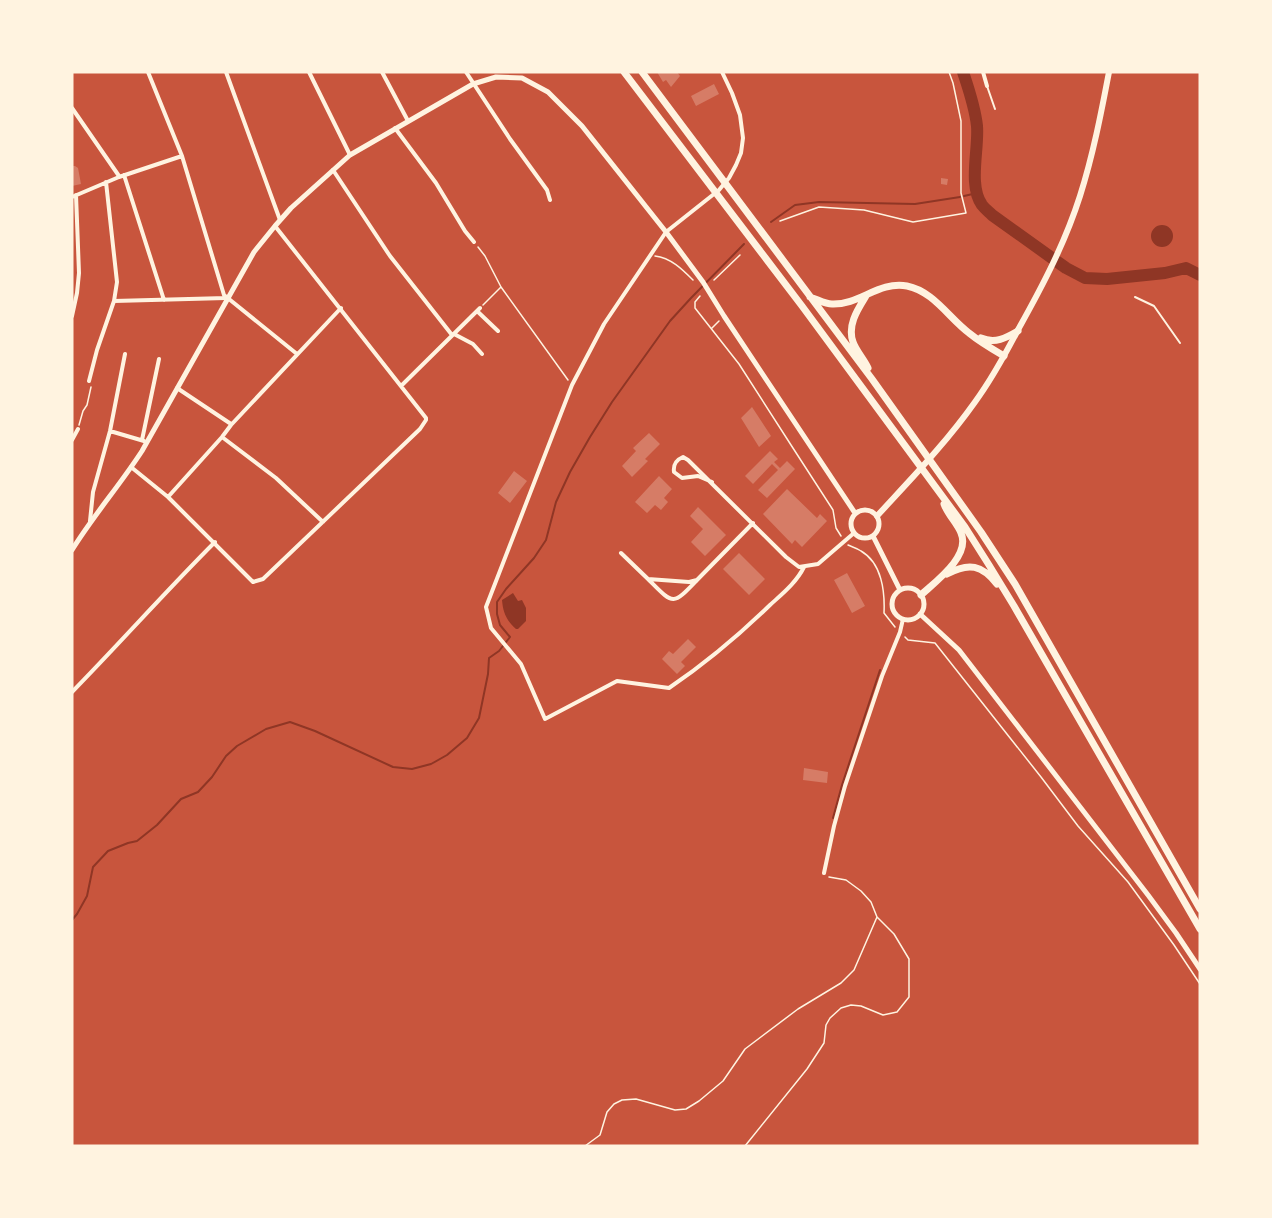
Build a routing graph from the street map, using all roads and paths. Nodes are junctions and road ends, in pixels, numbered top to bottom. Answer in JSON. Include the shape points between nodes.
{"nodes":[{"id":1,"x":148,"y":72,"type":"edge"},
{"id":2,"x":226,"y":72,"type":"edge"},
{"id":3,"x":309,"y":72,"type":"edge"},
{"id":4,"x":382,"y":72,"type":"edge"},
{"id":5,"x":465,"y":72,"type":"edge"},
{"id":6,"x":624,"y":72,"type":"edge"},
{"id":7,"x":642,"y":72,"type":"edge"},
{"id":8,"x":722,"y":72,"type":"edge"},
{"id":9,"x":949,"y":72,"type":"edge"},
{"id":10,"x":983,"y":72,"type":"edge"},
{"id":11,"x":1109,"y":72,"type":"edge"},
{"id":12,"x":497,"y":74,"type":"edge"},
{"id":13,"x":473,"y":84,"type":"junction"},
{"id":14,"x":987,"y":86,"type":"joint"},
{"id":15,"x":72,"y":108,"type":"edge"},
{"id":16,"x":995,"y":109,"type":"dead end"},
{"id":17,"x":408,"y":121,"type":"junction"},
{"id":18,"x":395,"y":128,"type":"junction"},
{"id":19,"x":350,"y":155,"type":"junction"},
{"id":20,"x":182,"y":156,"type":"junction"},
{"id":21,"x":333,"y":170,"type":"junction"},
{"id":22,"x":122,"y":176,"type":"junction"},
{"id":23,"x":106,"y":182,"type":"junction"},
{"id":24,"x":74,"y":196,"type":"edge"},
{"id":25,"x":550,"y":200,"type":"dead end"},
{"id":26,"x":280,"y":220,"type":"junction"},
{"id":27,"x":780,"y":221,"type":"dead end"},
{"id":28,"x":275,"y":225,"type":"junction"},
{"id":29,"x":666,"y":232,"type":"junction"},
{"id":30,"x":474,"y":242,"type":"joint"},
{"id":31,"x":650,"y":255,"type":"junction"},
{"id":32,"x":740,"y":255,"type":"dead end"},
{"id":33,"x":693,"y":280,"type":"dead end"},
{"id":34,"x":714,"y":280,"type":"dead end"},
{"id":35,"x":501,"y":287,"type":"junction"},
{"id":36,"x":700,"y":296,"type":"dead end"},
{"id":37,"x":867,"y":296,"type":"junction"},
{"id":38,"x":810,"y":297,"type":"junction"},
{"id":39,"x":1135,"y":297,"type":"dead end"},
{"id":40,"x":227,"y":298,"type":"junction"},
{"id":41,"x":164,"y":300,"type":"junction"},
{"id":42,"x":114,"y":302,"type":"junction"},
{"id":43,"x":341,"y":308,"type":"junction"},
{"id":44,"x":478,"y":309,"type":"junction"},
{"id":45,"x":72,"y":316,"type":"edge"},
{"id":46,"x":720,"y":319,"type":"dead end"},
{"id":47,"x":711,"y":329,"type":"junction"},
{"id":48,"x":498,"y":331,"type":"dead end"},
{"id":49,"x":1018,"y":331,"type":"junction"},
{"id":50,"x":969,"y":333,"type":"junction"},
{"id":51,"x":453,"y":334,"type":"junction"},
{"id":52,"x":1180,"y":343,"type":"dead end"},
{"id":53,"x":125,"y":354,"type":"dead end"},
{"id":54,"x":297,"y":354,"type":"junction"},
{"id":55,"x":482,"y":354,"type":"dead end"},
{"id":56,"x":1004,"y":356,"type":"junction"},
{"id":57,"x":159,"y":359,"type":"dead end"},
{"id":58,"x":872,"y":379,"type":"junction"},
{"id":59,"x":90,"y":381,"type":"joint"},
{"id":60,"x":572,"y":385,"type":"junction"},
{"id":61,"x":401,"y":386,"type":"junction"},
{"id":62,"x":177,"y":388,"type":"junction"},
{"id":63,"x":231,"y":425,"type":"junction"},
{"id":64,"x":78,"y":429,"type":"joint"},
{"id":65,"x":110,"y":431,"type":"junction"},
{"id":66,"x":222,"y":437,"type":"junction"},
{"id":67,"x":72,"y":440,"type":"edge"},
{"id":68,"x":145,"y":441,"type":"junction"},
{"id":69,"x":131,"y":467,"type":"junction"},
{"id":70,"x":712,"y":482,"type":"junction"},
{"id":71,"x":942,"y":496,"type":"junction"},
{"id":72,"x":168,"y":497,"type":"junction"},
{"id":73,"x":855,"y":513,"type":"junction"},
{"id":74,"x":877,"y":516,"type":"junction"},
{"id":75,"x":90,"y":522,"type":"junction"},
{"id":76,"x":323,"y":522,"type":"junction"},
{"id":77,"x":753,"y":523,"type":"junction"},
{"id":78,"x":854,"y":534,"type":"junction"},
{"id":79,"x":873,"y":536,"type":"junction"},
{"id":80,"x":844,"y":542,"type":"junction"},
{"id":81,"x":215,"y":543,"type":"junction"},
{"id":82,"x":72,"y":550,"type":"edge"},
{"id":83,"x":621,"y":553,"type":"dead end"},
{"id":84,"x":804,"y":567,"type":"junction"},
{"id":85,"x":940,"y":578,"type":"junction"},
{"id":86,"x":648,"y":579,"type":"junction"},
{"id":87,"x":697,"y":580,"type":"junction"},
{"id":88,"x":900,"y":590,"type":"junction"},
{"id":89,"x":921,"y":595,"type":"junction"},
{"id":90,"x":1014,"y":606,"type":"junction"},
{"id":91,"x":920,"y":614,"type":"junction"},
{"id":92,"x":903,"y":619,"type":"junction"},
{"id":93,"x":900,"y":632,"type":"junction"},
{"id":94,"x":72,"y":692,"type":"edge"},
{"id":95,"x":824,"y":873,"type":"joint"},
{"id":96,"x":1200,"y":909,"type":"edge"},
{"id":97,"x":877,"y":916,"type":"junction"},
{"id":98,"x":1200,"y":929,"type":"edge"},
{"id":99,"x":1200,"y":969,"type":"edge"},
{"id":100,"x":1200,"y":984,"type":"edge"},
{"id":101,"x":585,"y":1146,"type":"edge"},
{"id":102,"x":745,"y":1146,"type":"edge"}],
"edges":[{"from":1,"to":20,"type":"street"},
{"from":2,"to":26,"type":"street"},
{"from":3,"to":19,"type":"street"},
{"from":4,"to":17,"type":"street"},
{"from":5,"to":13,"type":"street"},
{"from":6,"to":71,"type":"highway"},
{"from":7,"to":38,"type":"highway"},
{"from":8,"to":29,"type":"street","via":[[741,115],[741,153],[719,190]]},
{"from":9,"to":27,"type":"path","via":[[962,121],[961,193],[966,213],[913,222],[864,210],[819,207]]},
{"from":10,"to":14,"type":"street"},
{"from":11,"to":49,"type":"main road","via":[[1080,196],[1061,248]]},
{"from":12,"to":13,"type":"street"},
{"from":12,"to":29,"type":"street","via":[[522,78],[548,92],[582,126]]},
{"from":13,"to":17,"type":"street"},
{"from":13,"to":25,"type":"street","via":[[547,190]]},
{"from":14,"to":16,"type":"lane"},
{"from":15,"to":22,"type":"street"},
{"from":17,"to":18,"type":"street"},
{"from":18,"to":19,"type":"street"},
{"from":18,"to":30,"type":"street"},
{"from":19,"to":21,"type":"street"},
{"from":20,"to":22,"type":"street"},
{"from":20,"to":40,"type":"street"},
{"from":21,"to":26,"type":"street"},
{"from":21,"to":51,"type":"street","via":[[390,256]]},
{"from":22,"to":23,"type":"street"},
{"from":22,"to":41,"type":"street"},
{"from":23,"to":24,"type":"street"},
{"from":23,"to":42,"type":"street","via":[[117,282]]},
{"from":24,"to":45,"type":"street","via":[[79,273]]},
{"from":26,"to":28,"type":"street"},
{"from":28,"to":40,"type":"street"},
{"from":28,"to":43,"type":"street"},
{"from":29,"to":31,"type":"street"},
{"from":29,"to":73,"type":"street","via":[[711,293]]},
{"from":30,"to":35,"type":"path"},
{"from":31,"to":33,"type":"path","via":[[664,257]]},
{"from":31,"to":60,"type":"street","via":[[604,324]]},
{"from":32,"to":34,"type":"path"},
{"from":35,"to":44,"type":"path"},
{"from":35,"to":60,"type":"path"},
{"from":36,"to":47,"type":"path","via":[[695,308]]},
{"from":37,"to":38,"type":"highway","via":[[830,304]]},
{"from":37,"to":50,"type":"highway","via":[[893,285],[909,286],[924,293]]},
{"from":37,"to":58,"type":"highway","via":[[855,315],[852,329],[853,342]]},
{"from":38,"to":58,"type":"highway"},
{"from":39,"to":52,"type":"lane","via":[[1154,306]]},
{"from":40,"to":41,"type":"street"},
{"from":40,"to":54,"type":"street"},
{"from":40,"to":62,"type":"street"},
{"from":41,"to":42,"type":"street"},
{"from":42,"to":59,"type":"street"},
{"from":43,"to":54,"type":"street"},
{"from":43,"to":61,"type":"street"},
{"from":44,"to":48,"type":"street"},
{"from":44,"to":51,"type":"street"},
{"from":46,"to":47,"type":"path"},
{"from":47,"to":80,"type":"path","via":[[739,364],[833,510],[836,528]]},
{"from":49,"to":50,"type":"highway","via":[[997,340]]},
{"from":49,"to":56,"type":"main road"},
{"from":50,"to":56,"type":"highway"},
{"from":51,"to":55,"type":"street","via":[[473,344]]},
{"from":51,"to":61,"type":"street"},
{"from":53,"to":65,"type":"street"},
{"from":54,"to":63,"type":"street"},
{"from":56,"to":74,"type":"main road","via":[[938,449]]},
{"from":57,"to":68,"type":"street"},
{"from":58,"to":96,"type":"highway","via":[[1015,584]]},
{"from":59,"to":64,"type":"path"},
{"from":60,"to":84,"type":"street","via":[[486,607],[491,628],[521,664],[546,719],[617,681],[669,688],[748,626],[793,584]]},
{"from":61,"to":76,"type":"street","via":[[426,420]]},
{"from":62,"to":63,"type":"street"},
{"from":62,"to":68,"type":"street"},
{"from":63,"to":66,"type":"street"},
{"from":64,"to":67,"type":"street"},
{"from":65,"to":68,"type":"street"},
{"from":65,"to":75,"type":"street","via":[[93,492]]},
{"from":66,"to":72,"type":"street"},
{"from":66,"to":76,"type":"street","via":[[276,478]]},
{"from":68,"to":69,"type":"street"},
{"from":69,"to":72,"type":"street"},
{"from":69,"to":75,"type":"street"},
{"from":70,"to":70,"type":"street","via":[[688,460],[678,459],[674,464],[674,472],[682,478],[698,477]]},
{"from":70,"to":77,"type":"street"},
{"from":71,"to":85,"type":"highway","via":[[963,542],[953,564]]},
{"from":71,"to":90,"type":"highway"},
{"from":72,"to":81,"type":"street"},
{"from":73,"to":74,"type":"street","via":[[866,509]]},
{"from":73,"to":78,"type":"street","via":[[850,522]]},
{"from":74,"to":79,"type":"street","via":[[879,527]]},
{"from":75,"to":82,"type":"street"},
{"from":76,"to":81,"type":"street","via":[[263,579],[253,582]]},
{"from":77,"to":84,"type":"street","via":[[786,557]]},
{"from":77,"to":87,"type":"street"},
{"from":78,"to":79,"type":"street"},
{"from":78,"to":80,"type":"street"},
{"from":79,"to":88,"type":"street"},
{"from":80,"to":84,"type":"street","via":[[818,564]]},
{"from":80,"to":93,"type":"path","via":[[870,558],[880,576],[884,614]]},
{"from":81,"to":94,"type":"street"},
{"from":83,"to":86,"type":"street"},
{"from":85,"to":89,"type":"highway"},
{"from":85,"to":90,"type":"highway","via":[[959,567],[976,567],[988,574]]},
{"from":86,"to":87,"type":"street"},
{"from":86,"to":87,"type":"street","via":[[664,596],[675,600]]},
{"from":88,"to":89,"type":"street","via":[[914,589]]},
{"from":88,"to":92,"type":"street","via":[[893,598],[893,608]]},
{"from":89,"to":91,"type":"street","via":[[924,605]]},
{"from":90,"to":98,"type":"highway"},
{"from":91,"to":92,"type":"street"},
{"from":91,"to":99,"type":"street","via":[[959,650],[1148,895]]},
{"from":92,"to":93,"type":"street"},
{"from":93,"to":95,"type":"street","via":[[845,786]]},
{"from":93,"to":100,"type":"path","via":[[908,640],[935,643],[1078,826],[1128,882]]},
{"from":95,"to":97,"type":"path","via":[[846,880],[861,891],[872,902]]},
{"from":97,"to":101,"type":"path","via":[[854,970],[842,983],[798,1009],[745,1049],[723,1081],[699,1101],[675,1110],[636,1099],[622,1100],[607,1112],[600,1135]]},
{"from":97,"to":102,"type":"path","via":[[909,959],[909,997],[897,1012],[883,1015],[861,1006],[841,1008],[826,1025],[824,1043],[807,1069]]}]}
